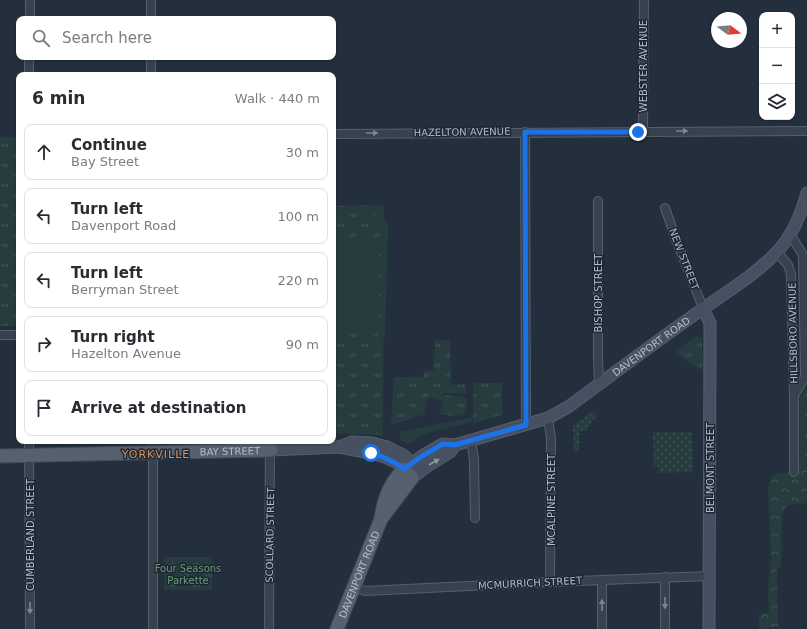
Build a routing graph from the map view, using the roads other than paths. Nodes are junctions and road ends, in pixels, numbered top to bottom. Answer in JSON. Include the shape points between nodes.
{"nodes":[{"id":1,"x":30,"y":0,"type":"edge"},
{"id":2,"x":151,"y":0,"type":"edge"},
{"id":3,"x":644,"y":0,"type":"edge"},
{"id":4,"x":30,"y":16,"type":"edge"},
{"id":5,"x":151,"y":16,"type":"edge"},
{"id":6,"x":29,"y":60,"type":"edge"},
{"id":7,"x":151,"y":60,"type":"edge"},
{"id":8,"x":29,"y":72,"type":"edge"},
{"id":9,"x":151,"y":72,"type":"edge"},
{"id":10,"x":807,"y":131,"type":"edge"},
{"id":11,"x":525,"y":132,"type":"junction"},
{"id":12,"x":643,"y":132,"type":"junction"},
{"id":13,"x":336,"y":134,"type":"edge"},
{"id":14,"x":807,"y":193,"type":"edge"},
{"id":15,"x":598,"y":201,"type":"dead end"},
{"id":16,"x":665,"y":208,"type":"dead end"},
{"id":17,"x":790,"y":234,"type":"junction"},
{"id":18,"x":777,"y":252,"type":"junction"},
{"id":19,"x":703,"y":308,"type":"junction"},
{"id":20,"x":16,"y":334,"type":"edge"},
{"id":21,"x":0,"y":335,"type":"edge"},
{"id":22,"x":599,"y":385,"type":"junction"},
{"id":23,"x":794,"y":395,"type":"junction"},
{"id":24,"x":548,"y":418,"type":"junction"},
{"id":25,"x":526,"y":425,"type":"junction"},
{"id":26,"x":471,"y":440,"type":"junction"},
{"id":27,"x":29,"y":444,"type":"edge"},
{"id":28,"x":270,"y":446,"type":"edge"},
{"id":29,"x":153,"y":447,"type":"edge"},
{"id":30,"x":30,"y":455,"type":"junction"},
{"id":31,"x":0,"y":456,"type":"edge"},
{"id":32,"x":412,"y":470,"type":"junction"},
{"id":33,"x":794,"y":472,"type":"dead end"},
{"id":34,"x":475,"y":518,"type":"dead end"},
{"id":35,"x":709,"y":576,"type":"junction"},
{"id":36,"x":665,"y":577,"type":"junction"},
{"id":37,"x":602,"y":580,"type":"junction"},
{"id":38,"x":550,"y":582,"type":"junction"},
{"id":39,"x":353,"y":587,"type":"junction"},
{"id":40,"x":30,"y":629,"type":"edge"},
{"id":41,"x":153,"y":629,"type":"edge"},
{"id":42,"x":269,"y":629,"type":"edge"},
{"id":43,"x":337,"y":629,"type":"edge"},
{"id":44,"x":602,"y":629,"type":"edge"},
{"id":45,"x":665,"y":629,"type":"edge"},
{"id":46,"x":709,"y":629,"type":"edge"}],
"edges":[{"from":1,"to":4,"type":"street"},
{"from":2,"to":5,"type":"street"},
{"from":3,"to":12,"type":"street","name":"WEBSTER AVENUE"},
{"from":6,"to":8,"type":"street"},
{"from":7,"to":9,"type":"street"},
{"from":12,"to":10,"type":"street","name":"HAZELTON AVENUE","one_way":true},
{"from":11,"to":12,"type":"street","name":"HAZELTON AVENUE"},
{"from":13,"to":11,"type":"street","name":"HAZELTON AVENUE","one_way":true},
{"from":11,"to":25,"type":"street"},
{"from":14,"to":17,"type":"main road","name":"DAVENPORT ROAD","via":[[798,221]]},
{"from":15,"to":22,"type":"street","name":"BISHOP STREET"},
{"from":16,"to":19,"type":"street","name":"NEW STREET"},
{"from":17,"to":18,"type":"main road","name":"DAVENPORT ROAD"},
{"from":17,"to":23,"type":"street","name":"HILLSBORO AVENUE","via":[[803,255],[805,377]]},
{"from":18,"to":19,"type":"main road","name":"DAVENPORT ROAD","via":[[758,269]]},
{"from":18,"to":23,"type":"street","name":"HILLSBORO AVENUE","via":[[788,265],[791,274]]},
{"from":19,"to":22,"type":"main road","name":"DAVENPORT ROAD"},
{"from":19,"to":35,"type":"main road","name":"BELMONT STREET","via":[[710,323]]},
{"from":20,"to":21,"type":"street"},
{"from":22,"to":24,"type":"main road","name":"DAVENPORT ROAD"},
{"from":23,"to":33,"type":"street","name":"HILLSBORO AVENUE"},
{"from":24,"to":25,"type":"main road","name":"DAVENPORT ROAD"},
{"from":24,"to":38,"type":"street","name":"MCALPINE STREET","via":[[551,438]]},
{"from":25,"to":26,"type":"main road","name":"DAVENPORT ROAD"},
{"from":26,"to":32,"type":"main road","name":"DAVENPORT ROAD","via":[[455,445],[450,452],[429,465]]},
{"from":26,"to":34,"type":"street"},
{"from":27,"to":30,"type":"street","name":"CUMBERLAND STREET"},
{"from":28,"to":29,"type":"main road","name":"BAY STREET"},
{"from":28,"to":32,"type":"main road","name":"BAY STREET","via":[[339,447],[385,457]]},
{"from":28,"to":42,"type":"street","name":"SCOLLARD STREET"},
{"from":29,"to":30,"type":"main road","name":"BAY STREET"},
{"from":29,"to":41,"type":"street"},
{"from":30,"to":31,"type":"main road","name":"BAY STREET"},
{"from":30,"to":40,"type":"street","name":"CUMBERLAND STREET","one_way":true},
{"from":32,"to":39,"type":"main road","name":"DAVENPORT ROAD","via":[[394,479],[384,501],[381,519]]},
{"from":35,"to":36,"type":"street","name":"MCMURRICH STREET"},
{"from":35,"to":46,"type":"main road","name":"BELMONT STREET"},
{"from":36,"to":37,"type":"street","name":"MCMURRICH STREET"},
{"from":36,"to":45,"type":"street","one_way":true},
{"from":37,"to":38,"type":"street","name":"MCMURRICH STREET"},
{"from":44,"to":37,"type":"street","one_way":true},
{"from":38,"to":39,"type":"street","name":"MCMURRICH STREET","via":[[365,591]]},
{"from":39,"to":43,"type":"main road","name":"DAVENPORT ROAD"}]}
